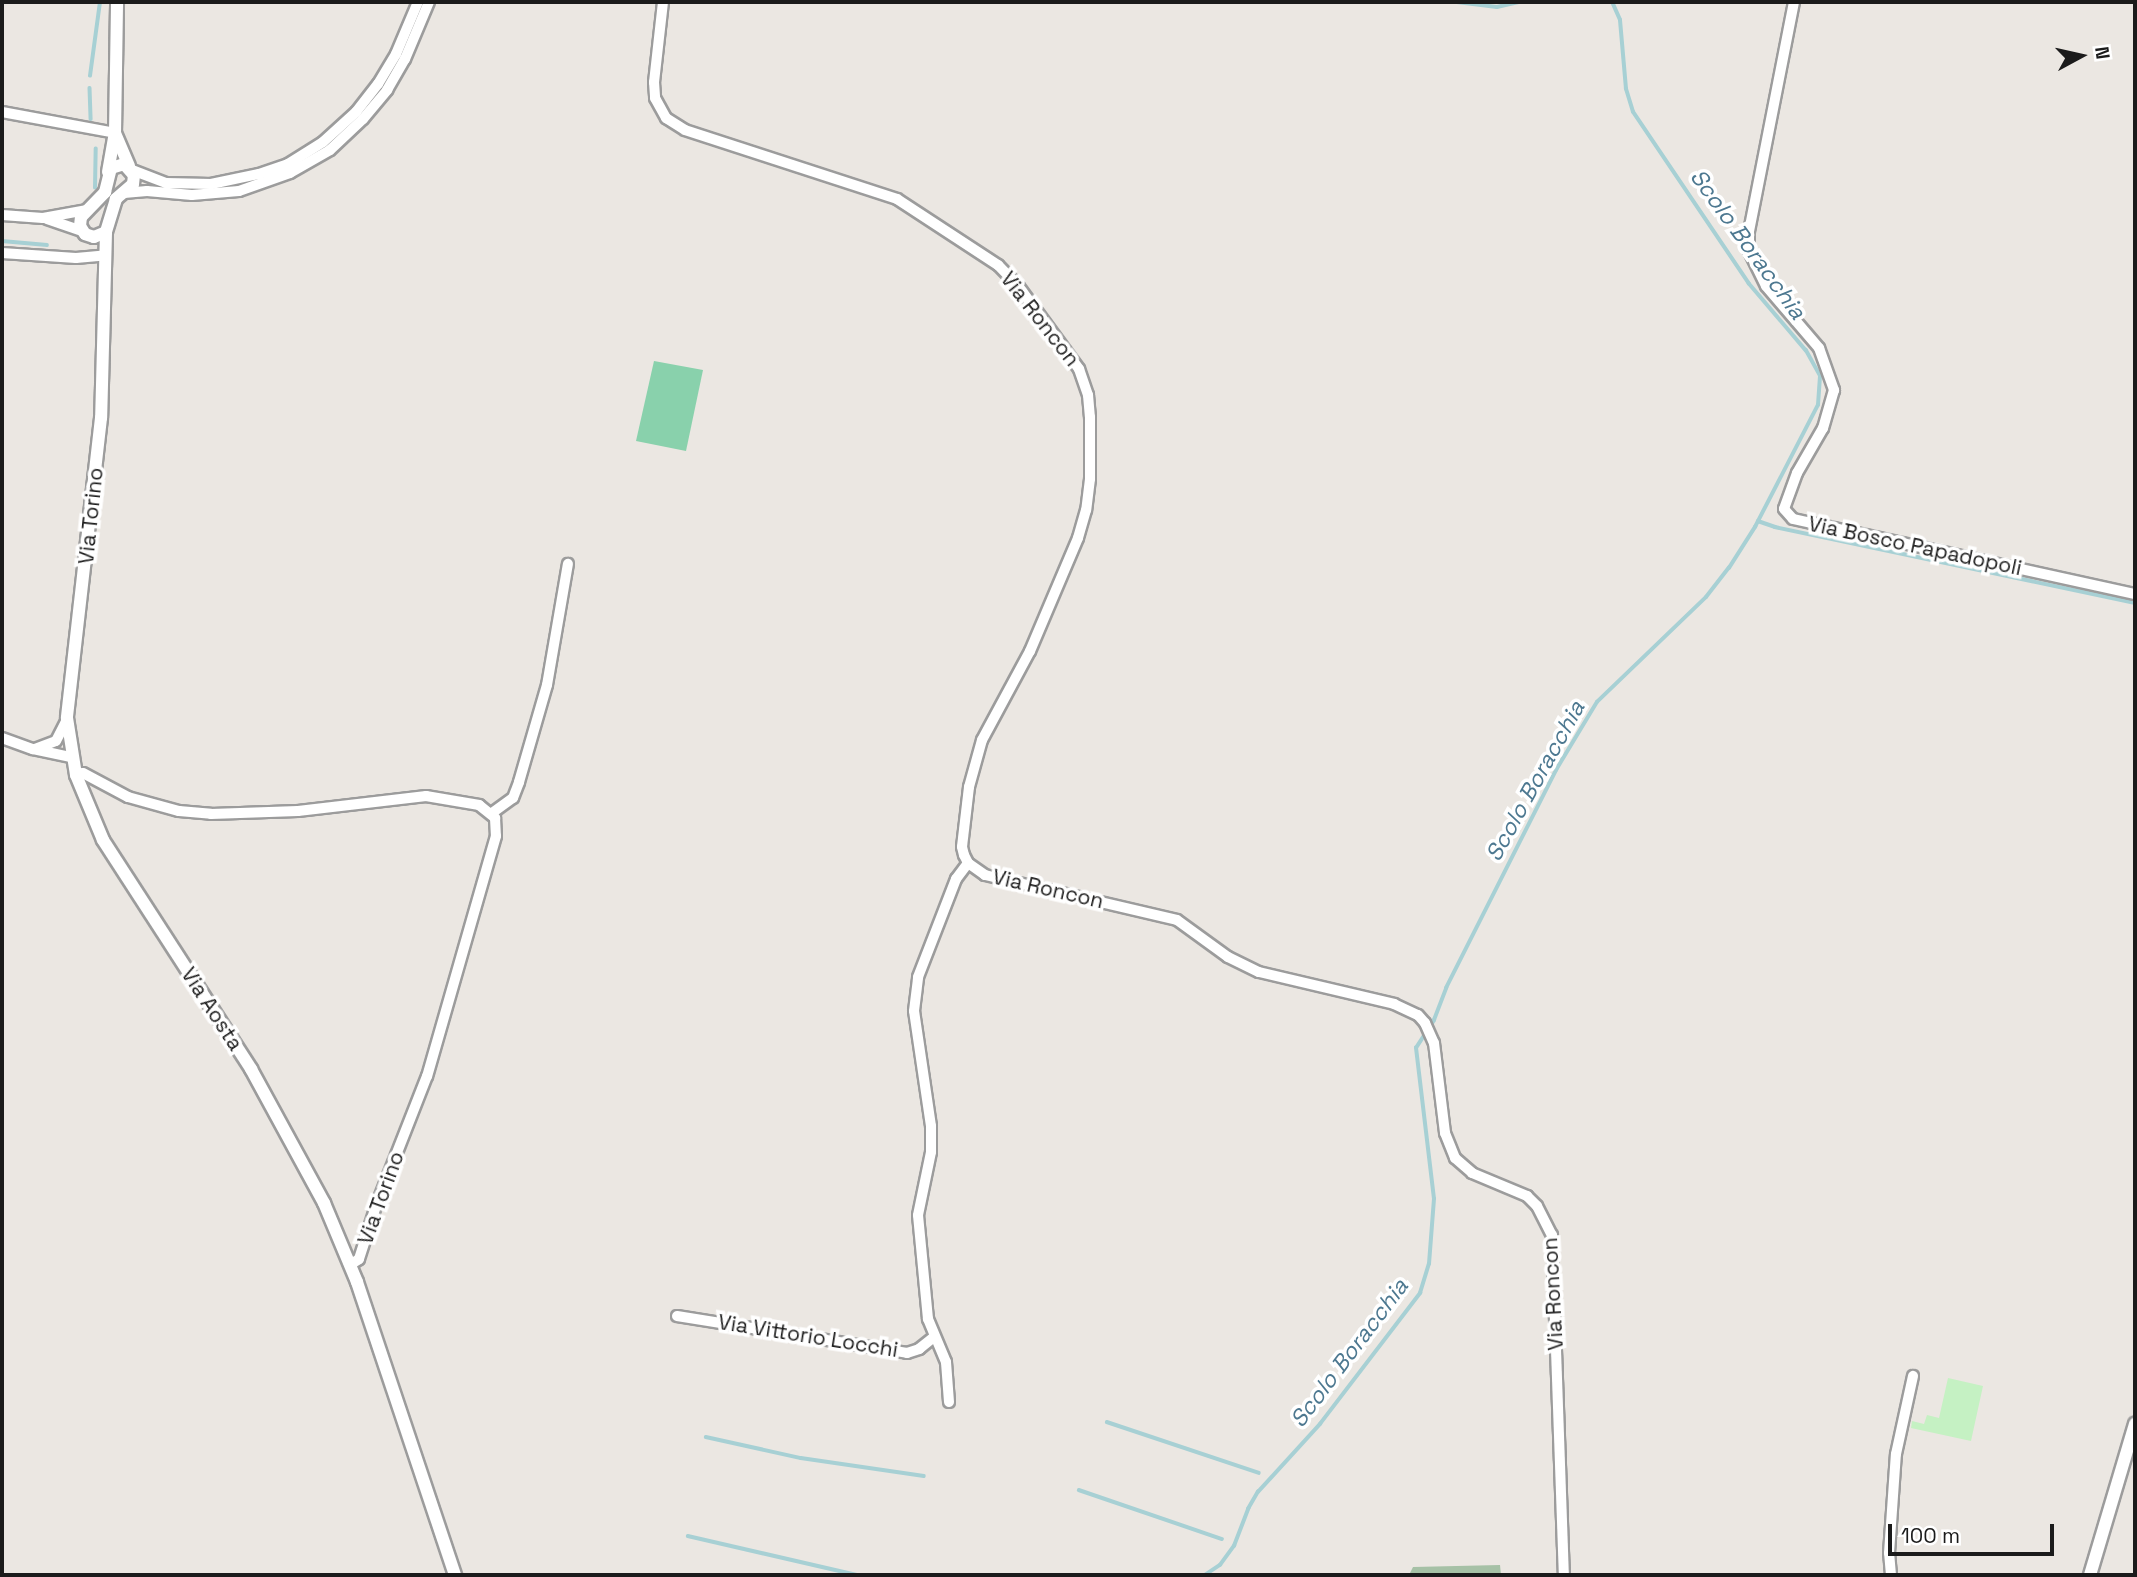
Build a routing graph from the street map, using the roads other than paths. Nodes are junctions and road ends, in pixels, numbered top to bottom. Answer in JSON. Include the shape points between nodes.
{"nodes":[{"id":1,"x":117,"y":2,"type":"edge"},
{"id":2,"x":418,"y":2,"type":"edge"},
{"id":3,"x":429,"y":2,"type":"edge"},
{"id":4,"x":663,"y":2,"type":"edge"},
{"id":5,"x":1794,"y":2,"type":"edge"},
{"id":6,"x":2,"y":112,"type":"edge"},
{"id":7,"x":115,"y":133,"type":"junction"},
{"id":8,"x":131,"y":168,"type":"junction"},
{"id":9,"x":108,"y":172,"type":"junction"},
{"id":10,"x":123,"y":193,"type":"junction"},
{"id":11,"x":87,"y":209,"type":"junction"},
{"id":12,"x":2,"y":215,"type":"edge"},
{"id":13,"x":43,"y":218,"type":"junction"},
{"id":14,"x":106,"y":232,"type":"junction"},
{"id":15,"x":86,"y":234,"type":"junction"},
{"id":16,"x":2,"y":253,"type":"edge"},
{"id":17,"x":101,"y":256,"type":"junction"},
{"id":18,"x":107,"y":274,"type":"junction"},
{"id":19,"x":568,"y":564,"type":"dead end"},
{"id":20,"x":2135,"y":594,"type":"edge"},
{"id":21,"x":67,"y":718,"type":"junction"},
{"id":22,"x":2,"y":738,"type":"edge"},
{"id":23,"x":33,"y":749,"type":"junction"},
{"id":24,"x":72,"y":757,"type":"junction"},
{"id":25,"x":76,"y":775,"type":"junction"},
{"id":26,"x":492,"y":813,"type":"junction"},
{"id":27,"x":968,"y":863,"type":"junction"},
{"id":28,"x":350,"y":1265,"type":"junction"},
{"id":29,"x":677,"y":1316,"type":"dead end"},
{"id":30,"x":934,"y":1337,"type":"junction"},
{"id":31,"x":1913,"y":1376,"type":"dead end"},
{"id":32,"x":949,"y":1402,"type":"dead end"},
{"id":33,"x":2134,"y":1431,"type":"edge"},
{"id":34,"x":455,"y":1575,"type":"edge"},
{"id":35,"x":1564,"y":1575,"type":"edge"},
{"id":36,"x":1891,"y":1575,"type":"edge"},
{"id":37,"x":2090,"y":1575,"type":"edge"}],
"edges":[{"from":1,"to":7,"type":"street"},
{"from":2,"to":8,"type":"street","via":[[396,54],[356,112],[323,142],[288,164],[211,184],[166,183]]},
{"from":3,"to":10,"type":"street","via":[[387,90],[330,150],[290,173],[239,191]]},
{"from":4,"to":27,"type":"street","name":"Via Roncon","via":[[654,82],[655,98],[666,118],[685,130],[897,199],[1004,270],[1084,379],[1091,444],[1085,516],[1030,651],[982,740],[969,787],[963,835]]},
{"from":5,"to":20,"type":"street","name":"Via Bosco Papadopoli","via":[[1749,231],[1749,251],[1766,286],[1819,348],[1834,390],[1823,428],[1797,473],[1784,509],[1793,519]]},
{"from":6,"to":7,"type":"street"},
{"from":7,"to":8,"type":"street"},
{"from":7,"to":9,"type":"street"},
{"from":8,"to":9,"type":"street","via":[[115,165]]},
{"from":8,"to":10,"type":"street","via":[[133,184]]},
{"from":9,"to":11,"type":"street","via":[[105,191]]},
{"from":10,"to":14,"type":"street","via":[[113,204]]},
{"from":11,"to":13,"type":"street"},
{"from":11,"to":15,"type":"street","via":[[79,221]]},
{"from":12,"to":13,"type":"street"},
{"from":13,"to":15,"type":"street"},
{"from":14,"to":15,"type":"street","via":[[99,237]]},
{"from":14,"to":18,"type":"street","name":"Via Torino"},
{"from":15,"to":17,"type":"street","name":"Via Torino"},
{"from":16,"to":17,"type":"street"},
{"from":17,"to":18,"type":"street","name":"Via Torino"},
{"from":18,"to":21,"type":"street","name":"Via Torino","via":[[101,418]]},
{"from":19,"to":26,"type":"street","via":[[547,685],[519,782],[513,798]]},
{"from":21,"to":23,"type":"street","via":[[56,741]]},
{"from":21,"to":24,"type":"street","name":"Via Torino"},
{"from":22,"to":23,"type":"street"},
{"from":23,"to":24,"type":"street"},
{"from":24,"to":25,"type":"street","name":"Via Aosta"},
{"from":25,"to":26,"type":"street","via":[[83,774],[152,806],[211,814],[298,811],[426,796],[465,801]]},
{"from":25,"to":28,"type":"street","name":"Via Aosta","via":[[103,840],[283,1124]]},
{"from":26,"to":28,"type":"street","name":"Via Torino","via":[[496,836],[427,1076],[359,1259]]},
{"from":27,"to":30,"type":"street","via":[[956,879],[918,977],[914,1011],[931,1126],[918,1215],[928,1319]]},
{"from":27,"to":35,"type":"street","name":"Via Roncon","via":[[985,875],[1166,916],[1259,972],[1394,1004],[1425,1023],[1431,1034],[1445,1133],[1455,1158],[1472,1173],[1527,1196],[1552,1235]]},
{"from":28,"to":34,"type":"street","name":"Via Torino"},
{"from":29,"to":30,"type":"street","name":"Via Vittorio Locchi","via":[[907,1353]]},
{"from":30,"to":32,"type":"street","via":[[946,1362]]},
{"from":31,"to":36,"type":"street","via":[[1896,1454]]},
{"from":33,"to":37,"type":"street"}]}
